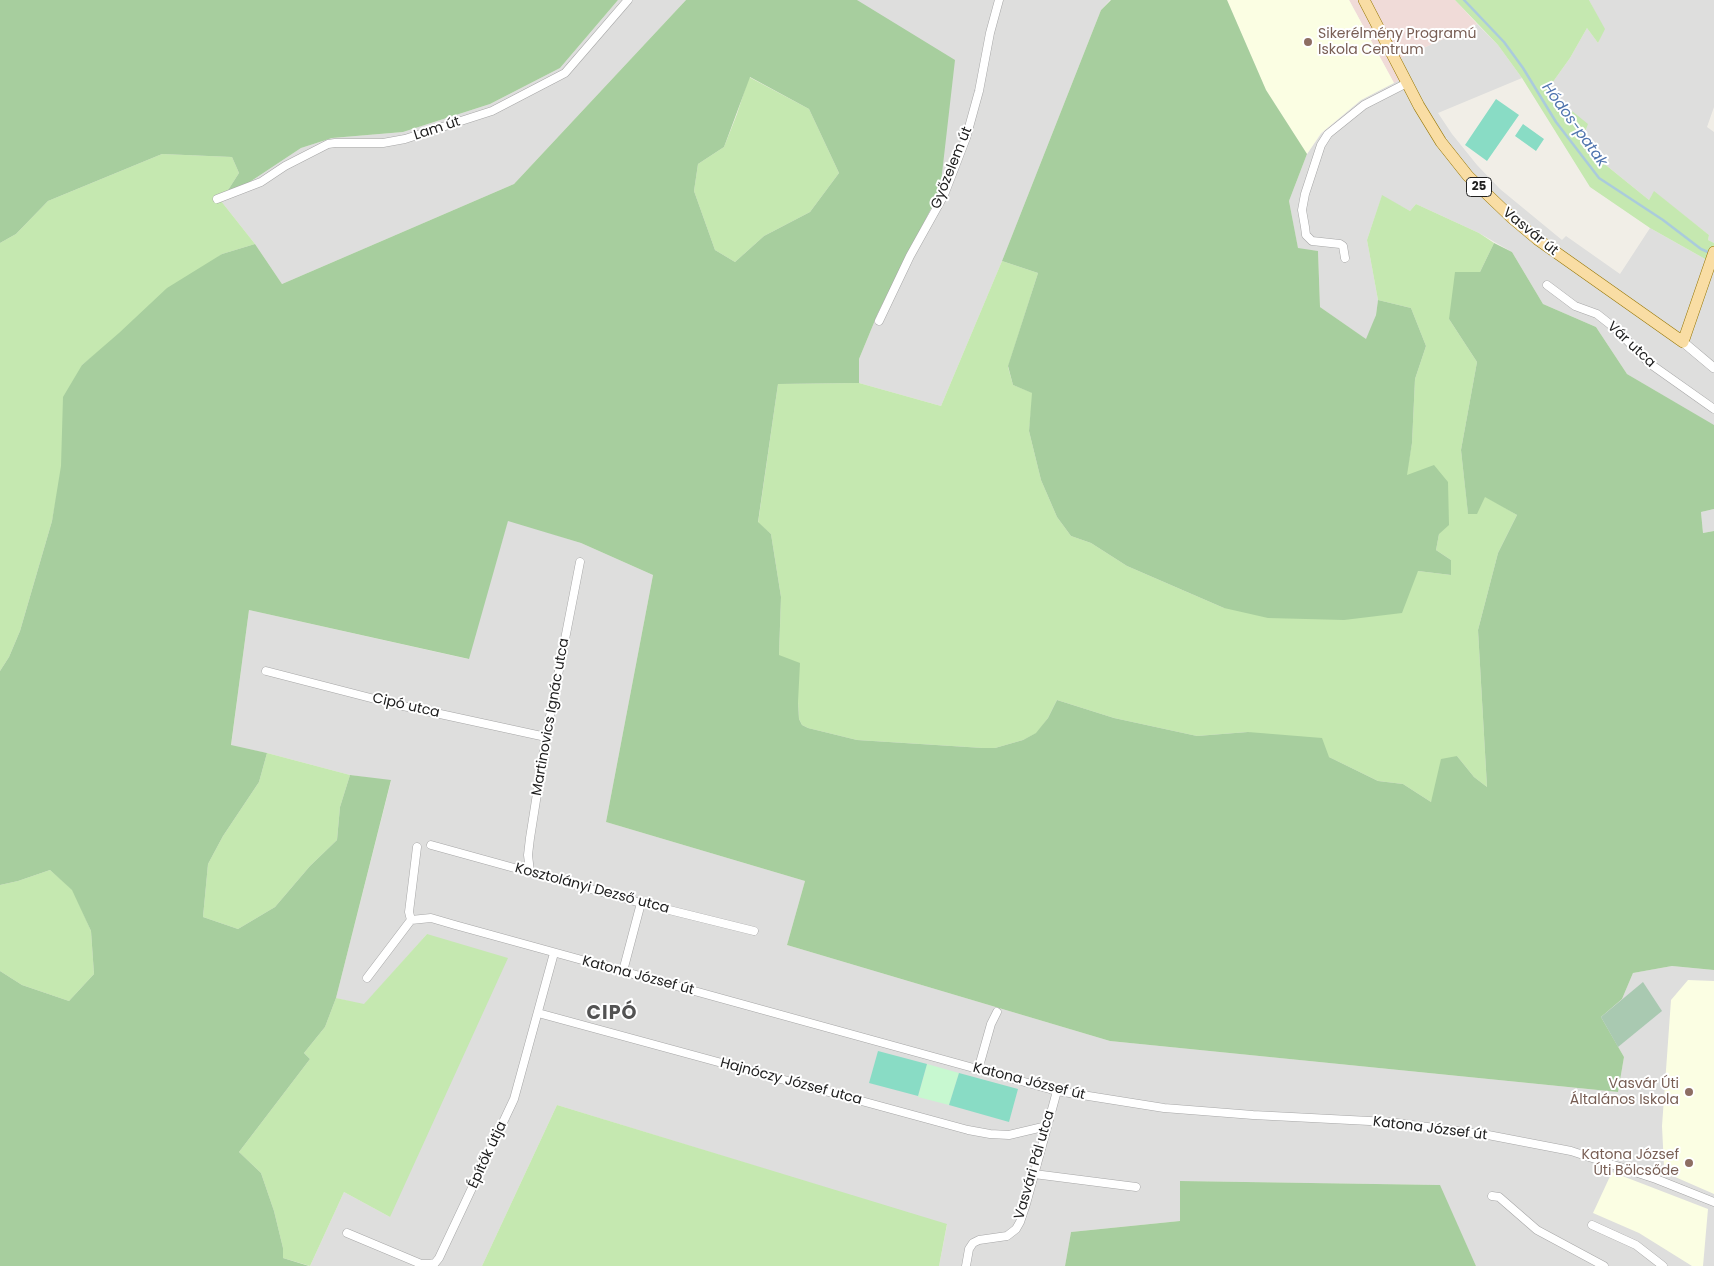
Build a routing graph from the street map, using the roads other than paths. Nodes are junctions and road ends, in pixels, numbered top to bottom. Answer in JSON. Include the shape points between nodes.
{"nodes":[{"id":1,"x":628,"y":0,"type":"edge"},
{"id":2,"x":1364,"y":0,"type":"edge"},
{"id":3,"x":996,"y":1,"type":"edge"},
{"id":4,"x":1407,"y":83,"type":"junction"},
{"id":5,"x":217,"y":199,"type":"dead end"},
{"id":6,"x":1714,"y":252,"type":"edge"},
{"id":7,"x":1344,"y":258,"type":"dead end"},
{"id":8,"x":1710,"y":271,"type":"edge"},
{"id":9,"x":1547,"y":285,"type":"dead end"},
{"id":10,"x":1692,"y":316,"type":"junction"},
{"id":11,"x":879,"y":321,"type":"dead end"},
{"id":12,"x":1654,"y":322,"type":"junction"},
{"id":13,"x":1683,"y":342,"type":"junction"},
{"id":14,"x":1714,"y":368,"type":"edge"},
{"id":15,"x":1714,"y":409,"type":"edge"},
{"id":16,"x":580,"y":562,"type":"dead end"},
{"id":17,"x":266,"y":671,"type":"dead end"},
{"id":18,"x":546,"y":737,"type":"junction"},
{"id":19,"x":431,"y":845,"type":"dead end"},
{"id":20,"x":417,"y":847,"type":"dead end"},
{"id":21,"x":530,"y":872,"type":"junction"},
{"id":22,"x":641,"y":903,"type":"junction"},
{"id":23,"x":411,"y":920,"type":"junction"},
{"id":24,"x":754,"y":931,"type":"dead end"},
{"id":25,"x":554,"y":953,"type":"junction"},
{"id":26,"x":623,"y":971,"type":"junction"},
{"id":27,"x":367,"y":978,"type":"dead end"},
{"id":28,"x":998,"y":1012,"type":"dead end"},
{"id":29,"x":538,"y":1013,"type":"junction"},
{"id":30,"x":978,"y":1070,"type":"junction"},
{"id":31,"x":1056,"y":1091,"type":"junction"},
{"id":32,"x":1047,"y":1126,"type":"junction"},
{"id":33,"x":1034,"y":1174,"type":"junction"},
{"id":34,"x":1136,"y":1187,"type":"dead end"},
{"id":35,"x":1492,"y":1196,"type":"dead end"},
{"id":36,"x":1714,"y":1202,"type":"edge"},
{"id":37,"x":1592,"y":1225,"type":"dead end"},
{"id":38,"x":348,"y":1233,"type":"dead end"},
{"id":39,"x":966,"y":1266,"type":"edge"},
{"id":40,"x":1604,"y":1266,"type":"edge"},
{"id":41,"x":1663,"y":1266,"type":"edge"}],
"edges":[{"from":1,"to":5,"type":"street","name":"Lam út","via":[[565,73],[492,111],[398,140],[372,144],[328,144],[261,182]]},
{"from":2,"to":4,"type":"main road","name":"Vasvár út","number":"25"},
{"from":3,"to":11,"type":"street","name":"Győzelem út","via":[[966,138],[944,195]]},
{"from":4,"to":7,"type":"street","via":[[1364,105],[1328,134],[1320,145],[1305,194],[1302,210],[1304,227],[1312,241],[1340,244]]},
{"from":4,"to":12,"type":"main road","name":"Vasvár út","number":"25","via":[[1441,142],[1483,191],[1518,224],[1562,258]]},
{"from":6,"to":8,"type":"main road"},
{"from":8,"to":10,"type":"main road"},
{"from":9,"to":15,"type":"street","name":"Vár utca","via":[[1575,306],[1597,314],[1649,363]]},
{"from":10,"to":12,"type":"main road","number":"25","via":[[1675,328]]},
{"from":10,"to":13,"type":"main road"},
{"from":12,"to":13,"type":"main road","name":"Vasvár út","number":"25"},
{"from":13,"to":14,"type":"street","name":"Vasvár út"},
{"from":16,"to":18,"type":"street","name":"Martinovics Ignác utca"},
{"from":17,"to":18,"type":"street","name":"Cipó utca","via":[[394,704]]},
{"from":18,"to":21,"type":"street","name":"Martinovics Ignác utca","via":[[530,838]]},
{"from":19,"to":21,"type":"street","name":"Kosztolányi Dezső utca"},
{"from":20,"to":23,"type":"street","via":[[409,912]]},
{"from":21,"to":22,"type":"street","name":"Kosztolányi Dezső utca"},
{"from":22,"to":24,"type":"street","name":"Kosztolányi Dezső utca"},
{"from":22,"to":26,"type":"street"},
{"from":23,"to":25,"type":"street","name":"Katona József út","via":[[431,918]]},
{"from":23,"to":27,"type":"street"},
{"from":25,"to":26,"type":"street","name":"Katona József út"},
{"from":25,"to":29,"type":"street","name":"Építők útja"},
{"from":26,"to":30,"type":"street","name":"Katona József út"},
{"from":28,"to":30,"type":"street","via":[[991,1024]]},
{"from":29,"to":32,"type":"street","name":"Hajnóczy József utca","via":[[968,1130],[1009,1135]]},
{"from":29,"to":38,"type":"street","name":"Építők útja","via":[[514,1099],[435,1262],[421,1264]]},
{"from":30,"to":31,"type":"street","name":"Katona József út"},
{"from":31,"to":32,"type":"street","name":"Vasvári Pál utca"},
{"from":31,"to":36,"type":"street","name":"Katona József út","via":[[1164,1108],[1389,1122],[1488,1135],[1571,1151]]},
{"from":32,"to":33,"type":"street","name":"Vasvári Pál utca"},
{"from":33,"to":34,"type":"street"},
{"from":33,"to":39,"type":"street","name":"Vasvári Pál utca","via":[[1016,1229],[1006,1236],[978,1240],[969,1249]]},
{"from":35,"to":40,"type":"street","via":[[1499,1197],[1537,1230]]},
{"from":37,"to":41,"type":"street","via":[[1636,1245]]}]}
